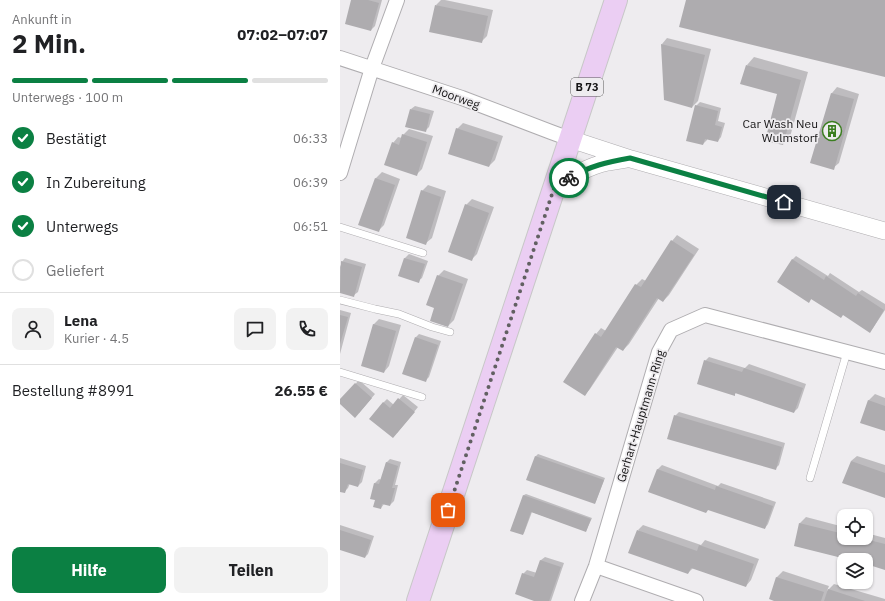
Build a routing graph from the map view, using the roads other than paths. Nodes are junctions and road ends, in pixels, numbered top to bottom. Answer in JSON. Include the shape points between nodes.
{"nodes":[{"id":1,"x":397,"y":0,"type":"edge"},
{"id":2,"x":616,"y":0,"type":"edge"},
{"id":3,"x":340,"y":58,"type":"edge"},
{"id":4,"x":372,"y":68,"type":"junction"},
{"id":5,"x":570,"y":139,"type":"junction"},
{"id":6,"x":630,"y":158,"type":"junction"},
{"id":7,"x":340,"y":173,"type":"edge"},
{"id":8,"x":554,"y":188,"type":"junction"},
{"id":9,"x":340,"y":227,"type":"edge"},
{"id":10,"x":885,"y":231,"type":"edge"},
{"id":11,"x":423,"y":253,"type":"dead end"},
{"id":12,"x":340,"y":300,"type":"edge"},
{"id":13,"x":450,"y":332,"type":"dead end"},
{"id":14,"x":847,"y":352,"type":"junction"},
{"id":15,"x":885,"y":362,"type":"edge"},
{"id":16,"x":340,"y":372,"type":"edge"},
{"id":17,"x":422,"y":396,"type":"dead end"},
{"id":18,"x":810,"y":478,"type":"dead end"},
{"id":19,"x":596,"y":566,"type":"junction"},
{"id":20,"x":418,"y":601,"type":"edge"},
{"id":21,"x":582,"y":601,"type":"edge"},
{"id":22,"x":696,"y":601,"type":"edge"}],
"edges":[{"from":1,"to":4,"type":"street"},
{"from":2,"to":5,"type":"main road","number":"B 73"},
{"from":3,"to":4,"type":"street","name":"Moorweg"},
{"from":4,"to":5,"type":"street","name":"Moorweg","via":[[462,98]]},
{"from":4,"to":7,"type":"street"},
{"from":5,"to":6,"type":"street"},
{"from":5,"to":8,"type":"main road","number":"B 73"},
{"from":6,"to":8,"type":"street","via":[[593,166]]},
{"from":6,"to":10,"type":"street"},
{"from":8,"to":20,"type":"main road","number":"B 73"},
{"from":9,"to":11,"type":"lane"},
{"from":12,"to":13,"type":"lane","via":[[399,314]]},
{"from":14,"to":15,"type":"street","name":"Gerhart-Hauptmann-Ring"},
{"from":14,"to":18,"type":"lane"},
{"from":14,"to":19,"type":"street","name":"Gerhart-Hauptmann-Ring","via":[[706,315],[671,330],[659,352]]},
{"from":16,"to":17,"type":"lane"},
{"from":19,"to":21,"type":"street","name":"Gerhart-Hauptmann-Ring"},
{"from":19,"to":22,"type":"street"}]}
